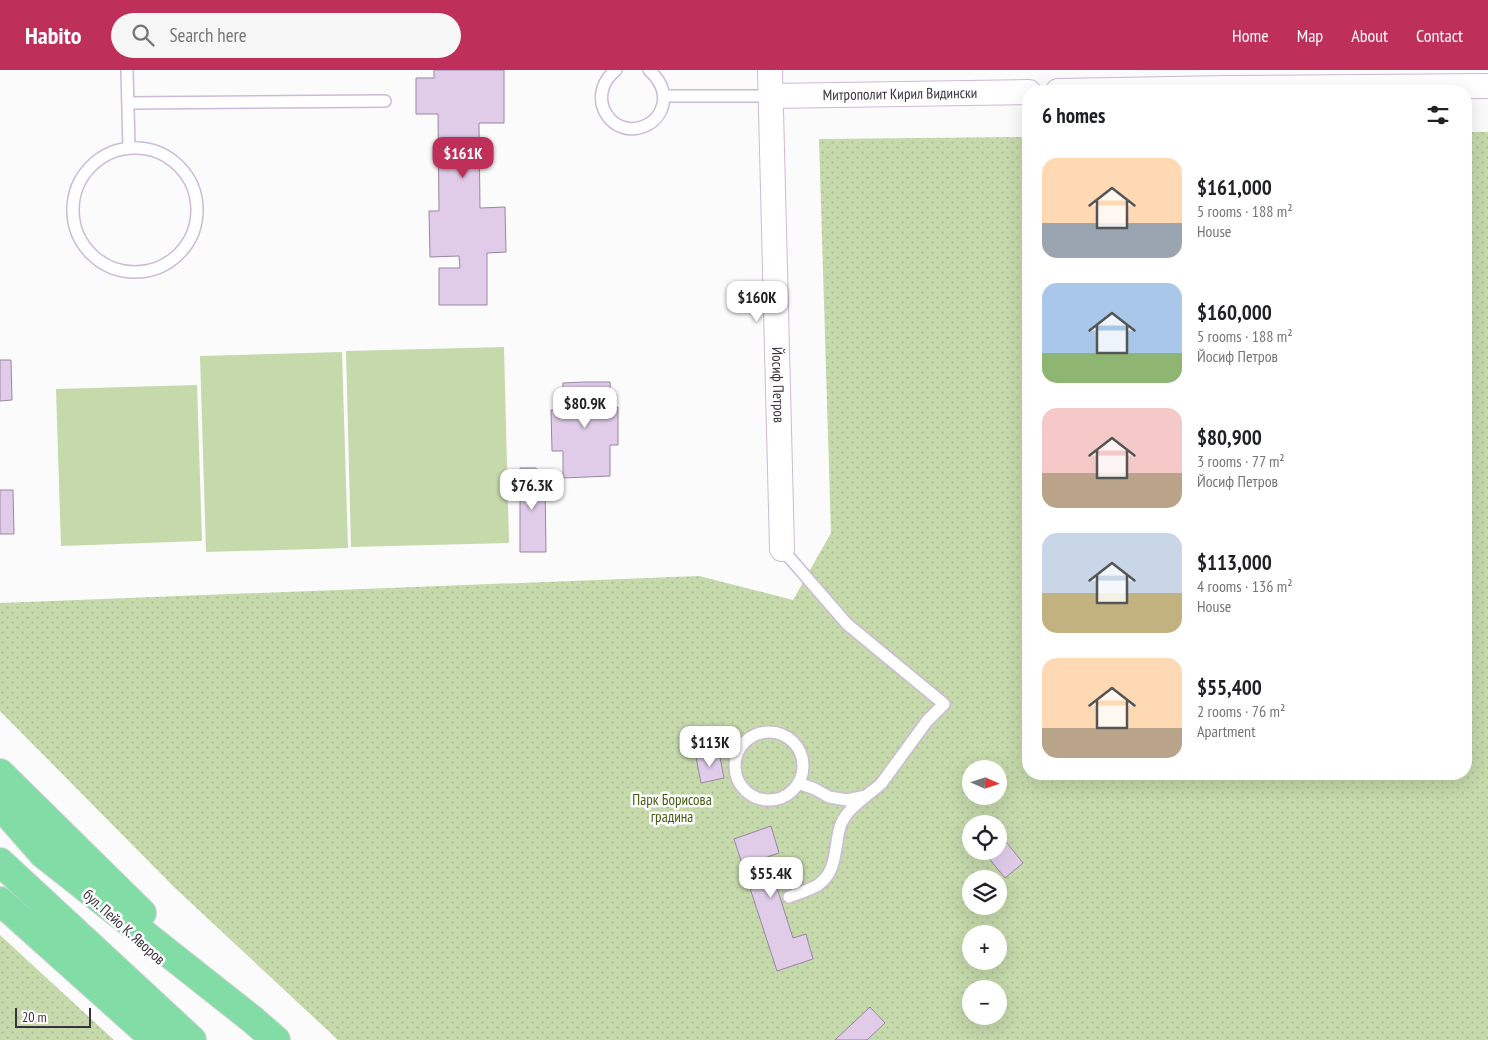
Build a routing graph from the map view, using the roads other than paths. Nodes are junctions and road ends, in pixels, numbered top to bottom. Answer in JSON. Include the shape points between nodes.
{"nodes":[{"id":1,"x":127,"y":70,"type":"edge"},
{"id":2,"x":616,"y":70,"type":"edge"},
{"id":3,"x":770,"y":70,"type":"edge"},
{"id":4,"x":653,"y":72,"type":"edge"},
{"id":5,"x":1472,"y":86,"type":"edge"},
{"id":6,"x":1488,"y":86,"type":"edge"},
{"id":7,"x":1022,"y":92,"type":"edge"},
{"id":8,"x":664,"y":96,"type":"junction"},
{"id":9,"x":770,"y":96,"type":"junction"},
{"id":10,"x":385,"y":101,"type":"dead end"},
{"id":11,"x":128,"y":103,"type":"junction"},
{"id":12,"x":129,"y":148,"type":"junction"},
{"id":13,"x":782,"y":549,"type":"joint"},
{"id":14,"x":0,"y":772,"type":"edge"},
{"id":15,"x":798,"y":783,"type":"junction"},
{"id":16,"x":866,"y":796,"type":"junction"},
{"id":17,"x":0,"y":805,"type":"edge"},
{"id":18,"x":0,"y":814,"type":"edge"},
{"id":19,"x":43,"y":854,"type":"junction"},
{"id":20,"x":6,"y":869,"type":"edge"},
{"id":21,"x":789,"y":897,"type":"dead end"},
{"id":22,"x":0,"y":901,"type":"edge"},
{"id":23,"x":251,"y":1030,"type":"edge"},
{"id":24,"x":155,"y":1040,"type":"edge"},
{"id":25,"x":163,"y":1040,"type":"edge"},
{"id":26,"x":192,"y":1040,"type":"edge"},
{"id":27,"x":276,"y":1040,"type":"edge"}],
"edges":[{"from":1,"to":11,"type":"lane"},
{"from":2,"to":8,"type":"lane","via":[[604,84],[602,105],[606,115],[622,127],[632,129],[651,123],[658,115]]},
{"from":3,"to":9,"type":"street","name":"Йосиф Петров"},
{"from":4,"to":8,"type":"lane"},
{"from":5,"to":6,"type":"street"},
{"from":7,"to":9,"type":"street","name":"Митрополит Кирил Видински"},
{"from":8,"to":9,"type":"lane"},
{"from":9,"to":13,"type":"street","name":"Йосиф Петров"},
{"from":10,"to":11,"type":"lane"},
{"from":11,"to":12,"type":"lane"},
{"from":12,"to":12,"type":"lane","via":[[98,159],[83,174],[75,193],[72,213],[77,234],[88,251],[104,264],[123,271],[144,272],[163,265],[180,253],[191,236],[196,196],[188,177],[174,161],[156,151]]},
{"from":13,"to":16,"type":"lane","via":[[847,624],[944,704],[927,721],[881,784]]},
{"from":14,"to":23,"type":"main road"},
{"from":15,"to":15,"type":"lane","via":[[803,768],[801,756],[788,738],[766,733],[745,742],[736,762],[736,773],[747,791],[766,800],[777,799],[787,795]]},
{"from":15,"to":16,"type":"lane","via":[[829,797],[847,800]]},
{"from":16,"to":21,"type":"lane","via":[[850,809],[840,826],[835,860],[828,875],[818,885]]},
{"from":17,"to":19,"type":"main road"},
{"from":18,"to":19,"type":"main road"},
{"from":19,"to":23,"type":"main road"},
{"from":20,"to":25,"type":"main road"},
{"from":20,"to":26,"type":"main road"},
{"from":22,"to":24,"type":"main road"},
{"from":23,"to":27,"type":"main road"}]}
